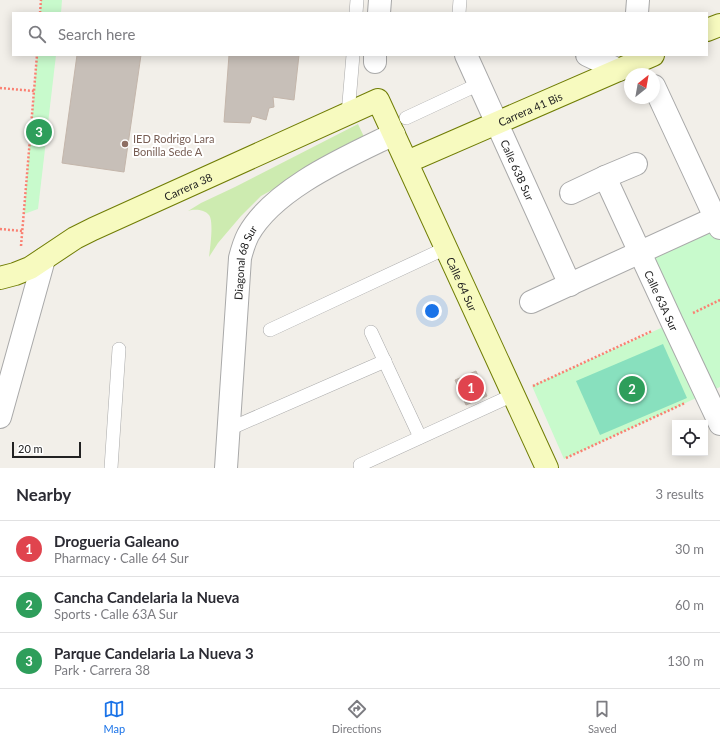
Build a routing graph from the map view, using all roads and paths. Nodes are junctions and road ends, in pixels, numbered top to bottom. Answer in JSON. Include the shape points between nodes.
{"nodes":[{"id":1,"x":41,"y":0,"type":"edge"},
{"id":2,"x":357,"y":0,"type":"edge"},
{"id":3,"x":380,"y":0,"type":"edge"},
{"id":4,"x":460,"y":0,"type":"edge"},
{"id":5,"x":638,"y":0,"type":"edge"},
{"id":6,"x":40,"y":12,"type":"edge"},
{"id":7,"x":356,"y":12,"type":"edge"},
{"id":8,"x":379,"y":12,"type":"edge"},
{"id":9,"x":459,"y":12,"type":"edge"},
{"id":10,"x":636,"y":12,"type":"edge"},
{"id":11,"x":720,"y":24,"type":"edge"},
{"id":12,"x":708,"y":30,"type":"edge"},
{"id":13,"x":37,"y":56,"type":"edge"},
{"id":14,"x":353,"y":56,"type":"edge"},
{"id":15,"x":469,"y":56,"type":"edge"},
{"id":16,"x":593,"y":56,"type":"edge"},
{"id":17,"x":638,"y":63,"type":"edge"},
{"id":18,"x":479,"y":84,"type":"junction"},
{"id":19,"x":0,"y":88,"type":"edge"},
{"id":20,"x":34,"y":91,"type":"junction"},
{"id":21,"x":660,"y":99,"type":"edge"},
{"id":22,"x":378,"y":100,"type":"joint"},
{"id":23,"x":348,"y":114,"type":"junction"},
{"id":24,"x":497,"y":123,"type":"junction"},
{"id":25,"x":400,"y":126,"type":"junction"},
{"id":26,"x":407,"y":162,"type":"junction"},
{"id":27,"x":636,"y":164,"type":"dead end"},
{"id":28,"x":605,"y":177,"type":"junction"},
{"id":29,"x":571,"y":193,"type":"dead end"},
{"id":30,"x":718,"y":223,"type":"edge"},
{"id":31,"x":0,"y":229,"type":"edge"},
{"id":32,"x":22,"y":231,"type":"junction"},
{"id":33,"x":446,"y":248,"type":"junction"},
{"id":34,"x":640,"y":252,"type":"junction"},
{"id":35,"x":44,"y":259,"type":"junction"},
{"id":36,"x":10,"y":275,"type":"edge"},
{"id":37,"x":570,"y":285,"type":"junction"},
{"id":38,"x":720,"y":300,"type":"edge"},
{"id":39,"x":531,"y":302,"type":"dead end"},
{"id":40,"x":672,"y":322,"type":"junction"},
{"id":41,"x":270,"y":330,"type":"dead end"},
{"id":42,"x":371,"y":332,"type":"dead end"},
{"id":43,"x":119,"y":349,"type":"dead end"},
{"id":44,"x":385,"y":361,"type":"junction"},
{"id":45,"x":706,"y":394,"type":"junction"},
{"id":46,"x":513,"y":395,"type":"junction"},
{"id":47,"x":0,"y":417,"type":"edge"},
{"id":48,"x":720,"y":424,"type":"edge"},
{"id":49,"x":229,"y":429,"type":"junction"},
{"id":50,"x":420,"y":437,"type":"junction"},
{"id":51,"x":360,"y":465,"type":"dead end"},
{"id":52,"x":111,"y":468,"type":"edge"},
{"id":53,"x":226,"y":468,"type":"edge"},
{"id":54,"x":546,"y":468,"type":"edge"}],
"edges":[{"from":1,"to":6,"type":"path"},
{"from":2,"to":7,"type":"lane"},
{"from":3,"to":8,"type":"street"},
{"from":4,"to":9,"type":"lane"},
{"from":5,"to":10,"type":"street"},
{"from":11,"to":12,"type":"street"},
{"from":13,"to":20,"type":"path"},
{"from":14,"to":23,"type":"lane"},
{"from":15,"to":18,"type":"street","name":"Calle 63B Sur"},
{"from":16,"to":17,"type":"street"},
{"from":17,"to":24,"type":"street","name":"Carrera 41 Bis"},
{"from":18,"to":24,"type":"street","name":"Calle 63B Sur"},
{"from":18,"to":25,"type":"lane"},
{"from":19,"to":20,"type":"path"},
{"from":20,"to":32,"type":"path"},
{"from":21,"to":30,"type":"street"},
{"from":22,"to":23,"type":"street","name":"Carrera 38"},
{"from":22,"to":25,"type":"street","name":"Calle 64 Sur"},
{"from":23,"to":35,"type":"street","name":"Carrera 38","via":[[93,229]]},
{"from":24,"to":26,"type":"street","name":"Carrera 41 Bis"},
{"from":24,"to":37,"type":"street","name":"Calle 63B Sur"},
{"from":25,"to":26,"type":"street","name":"Calle 64 Sur"},
{"from":25,"to":49,"type":"street","name":"Diagonal 68 Sur","via":[[289,192],[272,206],[249,234],[240,258]]},
{"from":26,"to":33,"type":"street","name":"Calle 64 Sur"},
{"from":27,"to":28,"type":"street"},
{"from":28,"to":29,"type":"street"},
{"from":28,"to":34,"type":"street","name":"Calle 63A Sur"},
{"from":30,"to":34,"type":"street"},
{"from":31,"to":32,"type":"path"},
{"from":32,"to":36,"type":"path"},
{"from":33,"to":41,"type":"lane"},
{"from":33,"to":46,"type":"street","name":"Calle 64 Sur"},
{"from":34,"to":37,"type":"street"},
{"from":34,"to":40,"type":"street","name":"Calle 63A Sur"},
{"from":35,"to":36,"type":"street","name":"Carrera 38","via":[[30,268]]},
{"from":35,"to":47,"type":"street"},
{"from":37,"to":39,"type":"street"},
{"from":38,"to":40,"type":"path"},
{"from":40,"to":45,"type":"street","name":"Calle 63A Sur"},
{"from":40,"to":46,"type":"path"},
{"from":42,"to":44,"type":"lane"},
{"from":43,"to":52,"type":"lane"},
{"from":44,"to":49,"type":"lane"},
{"from":44,"to":50,"type":"lane"},
{"from":45,"to":48,"type":"street","name":"Calle 63A Sur"},
{"from":45,"to":54,"type":"path"},
{"from":46,"to":50,"type":"lane"},
{"from":46,"to":54,"type":"street","name":"Calle 64 Sur"},
{"from":49,"to":53,"type":"street","name":"Diagonal 68 Sur"},
{"from":50,"to":51,"type":"lane"}]}
